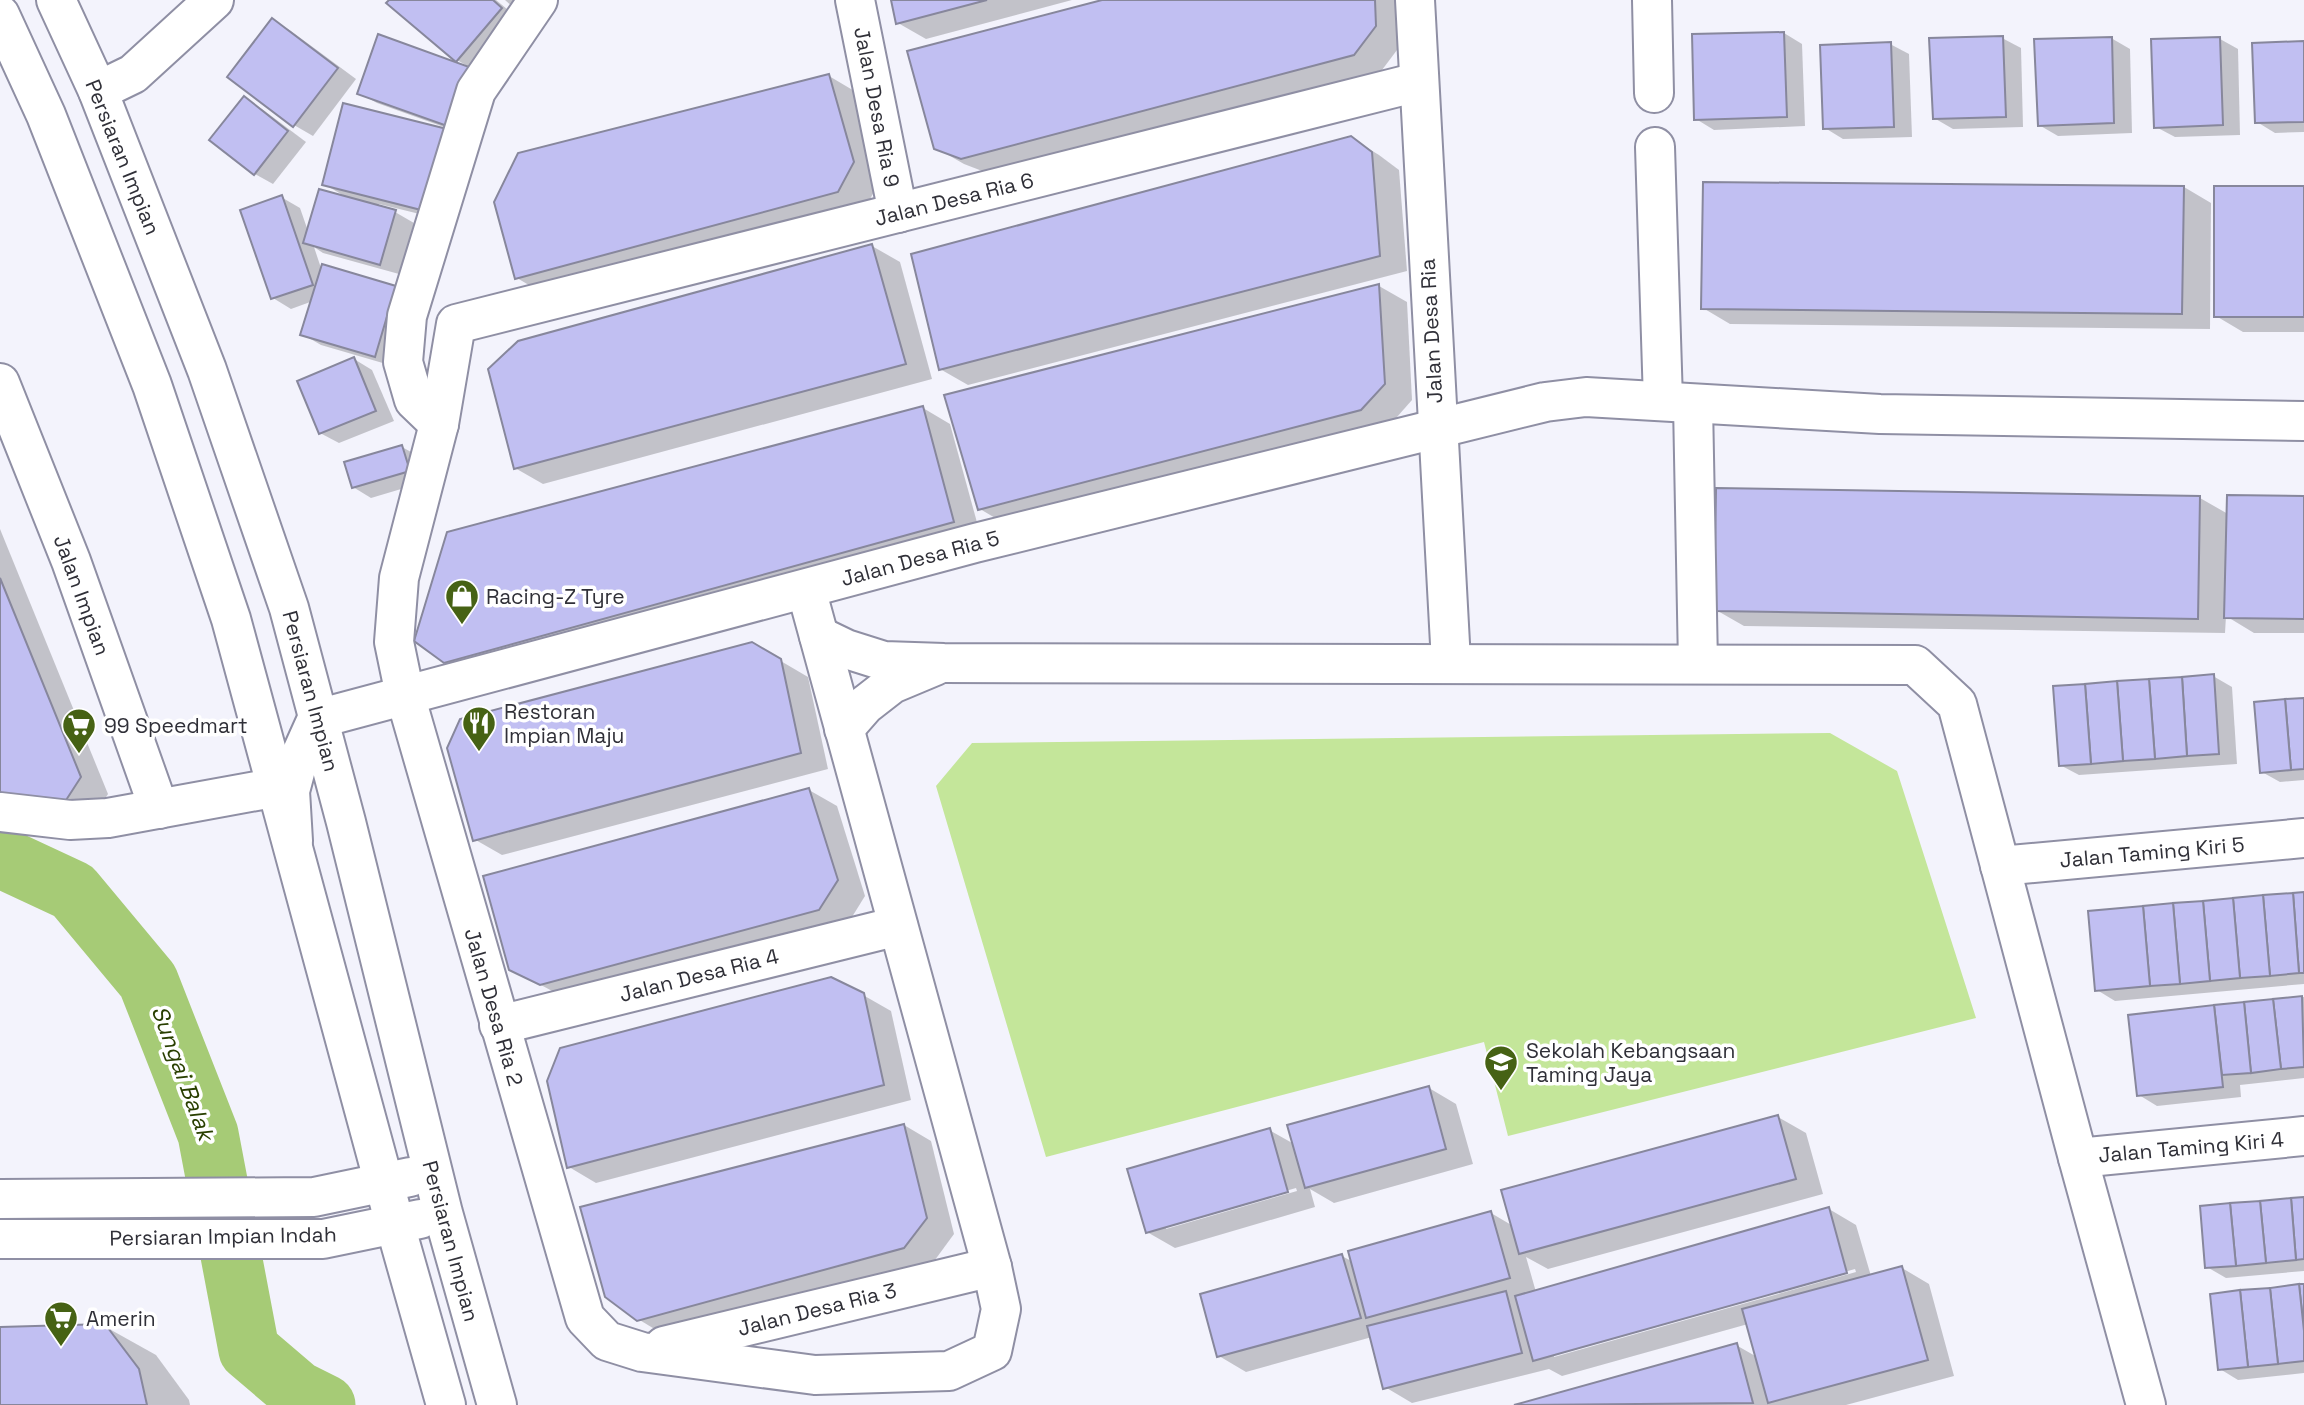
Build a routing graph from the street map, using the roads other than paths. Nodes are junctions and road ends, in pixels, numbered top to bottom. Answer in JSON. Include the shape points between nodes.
{"nodes":[{"id":1,"x":56,"y":0,"type":"edge"},
{"id":2,"x":214,"y":0,"type":"edge"},
{"id":3,"x":538,"y":0,"type":"edge"},
{"id":4,"x":855,"y":0,"type":"edge"},
{"id":5,"x":1415,"y":0,"type":"edge"},
{"id":6,"x":1651,"y":0,"type":"edge"},
{"id":7,"x":0,"y":15,"type":"edge"},
{"id":8,"x":1418,"y":82,"type":"junction"},
{"id":9,"x":98,"y":91,"type":"junction"},
{"id":10,"x":1654,"y":93,"type":"dead end"},
{"id":11,"x":1655,"y":147,"type":"dead end"},
{"id":12,"x":898,"y":213,"type":"junction"},
{"id":13,"x":0,"y":383,"type":"edge"},
{"id":14,"x":1678,"y":402,"type":"junction"},
{"id":15,"x":2304,"y":421,"type":"edge"},
{"id":16,"x":439,"y":424,"type":"junction"},
{"id":17,"x":1437,"y":428,"type":"junction"},
{"id":18,"x":806,"y":589,"type":"junction"},
{"id":19,"x":231,"y":619,"type":"junction"},
{"id":20,"x":819,"y":636,"type":"junction"},
{"id":21,"x":1451,"y":662,"type":"junction"},
{"id":22,"x":944,"y":663,"type":"junction"},
{"id":23,"x":1698,"y":664,"type":"junction"},
{"id":24,"x":405,"y":695,"type":"junction"},
{"id":25,"x":317,"y":719,"type":"junction"},
{"id":26,"x":844,"y":729,"type":"junction"},
{"id":27,"x":278,"y":787,"type":"junction"},
{"id":28,"x":159,"y":809,"type":"junction"},
{"id":29,"x":0,"y":811,"type":"edge"},
{"id":30,"x":2304,"y":838,"type":"edge"},
{"id":31,"x":293,"y":841,"type":"junction"},
{"id":32,"x":2000,"y":866,"type":"junction"},
{"id":33,"x":898,"y":926,"type":"junction"},
{"id":34,"x":499,"y":1025,"type":"junction"},
{"id":35,"x":2304,"y":1136,"type":"edge"},
{"id":36,"x":2078,"y":1158,"type":"junction"},
{"id":37,"x":432,"y":1172,"type":"junction"},
{"id":38,"x":384,"y":1184,"type":"junction"},
{"id":39,"x":0,"y":1199,"type":"edge"},
{"id":40,"x":443,"y":1213,"type":"junction"},
{"id":41,"x":395,"y":1226,"type":"junction"},
{"id":42,"x":0,"y":1239,"type":"edge"},
{"id":43,"x":992,"y":1267,"type":"junction"},
{"id":44,"x":642,"y":1352,"type":"junction"},
{"id":45,"x":446,"y":1405,"type":"edge"},
{"id":46,"x":497,"y":1405,"type":"edge"},
{"id":47,"x":2146,"y":1405,"type":"edge"}],
"edges":[{"from":1,"to":9,"type":"street","name":"Persiaran Impian"},
{"from":2,"to":9,"type":"street","via":[[132,74]]},
{"from":3,"to":16,"type":"street","via":[[476,91],[407,316],[403,362],[414,400]]},
{"from":4,"to":12,"type":"street","name":"Jalan Desa Ria 9"},
{"from":5,"to":8,"type":"street","name":"Jalan Desa Ria"},
{"from":6,"to":10,"type":"street"},
{"from":7,"to":19,"type":"street","via":[[46,115],[152,385]]},
{"from":8,"to":12,"type":"street","name":"Jalan Desa Ria 6"},
{"from":8,"to":17,"type":"street","name":"Jalan Desa Ria"},
{"from":9,"to":25,"type":"street","name":"Persiaran Impian","via":[[207,370],[289,608]]},
{"from":11,"to":14,"type":"street"},
{"from":12,"to":16,"type":"street","name":"Jalan Desa Ria 6","via":[[456,324]]},
{"from":13,"to":28,"type":"street","name":"Jalan Impian","via":[[71,561]]},
{"from":14,"to":15,"type":"street","name":"Jalan Desa Ria 5","via":[[1880,414]]},
{"from":14,"to":17,"type":"street","name":"Jalan Desa Ria 5","via":[[1586,397],[1545,401]]},
{"from":14,"to":23,"type":"street"},
{"from":16,"to":24,"type":"street","name":"Jalan Desa Ria 2","via":[[398,578],[394,642]]},
{"from":17,"to":18,"type":"street","name":"Jalan Desa Ria 5"},
{"from":17,"to":21,"type":"street","name":"Jalan Desa Ria"},
{"from":18,"to":20,"type":"street"},
{"from":18,"to":24,"type":"street","name":"Jalan Desa Ria 5"},
{"from":19,"to":25,"type":"street","via":[[256,666],[275,688]]},
{"from":19,"to":27,"type":"street"},
{"from":20,"to":22,"type":"street","via":[[884,661]]},
{"from":20,"to":26,"type":"street"},
{"from":21,"to":22,"type":"street"},
{"from":21,"to":23,"type":"street"},
{"from":22,"to":26,"type":"street","via":[[892,684]]},
{"from":23,"to":32,"type":"street","via":[[1915,665],[1958,704]]},
{"from":24,"to":25,"type":"street","name":"Jalan Desa Ria 5"},
{"from":24,"to":34,"type":"street","name":"Jalan Desa Ria 2"},
{"from":25,"to":31,"type":"street","via":[[290,791]]},
{"from":25,"to":37,"type":"street","name":"Persiaran Impian"},
{"from":26,"to":33,"type":"street"},
{"from":27,"to":28,"type":"street"},
{"from":27,"to":31,"type":"street"},
{"from":28,"to":29,"type":"street","via":[[70,820]]},
{"from":30,"to":32,"type":"street","name":"Jalan Taming Kiri 5"},
{"from":31,"to":38,"type":"street"},
{"from":32,"to":36,"type":"street"},
{"from":33,"to":34,"type":"street","name":"Jalan Desa Ria 4"},
{"from":33,"to":43,"type":"street"},
{"from":34,"to":44,"type":"street","name":"Jalan Desa Ria 2","via":[[585,1318],[607,1341]]},
{"from":35,"to":36,"type":"street","name":"Jalan Taming Kiri 4"},
{"from":36,"to":47,"type":"street"},
{"from":37,"to":38,"type":"street","name":"Persiaran Impian Indah"},
{"from":37,"to":40,"type":"street","name":"Persiaran Impian"},
{"from":38,"to":39,"type":"street","name":"Persiaran Impian Indah","via":[[314,1197]]},
{"from":38,"to":41,"type":"street"},
{"from":40,"to":41,"type":"street","name":"Persiaran Impian Indah"},
{"from":40,"to":46,"type":"street","name":"Persiaran Impian"},
{"from":41,"to":42,"type":"street","name":"Persiaran Impian Indah","via":[[323,1239]]},
{"from":41,"to":45,"type":"street"},
{"from":43,"to":44,"type":"street","name":"Jalan Desa Ria 3"},
{"from":43,"to":44,"type":"street","via":[[1001,1309],[992,1351],[949,1371],[815,1375]]}]}
